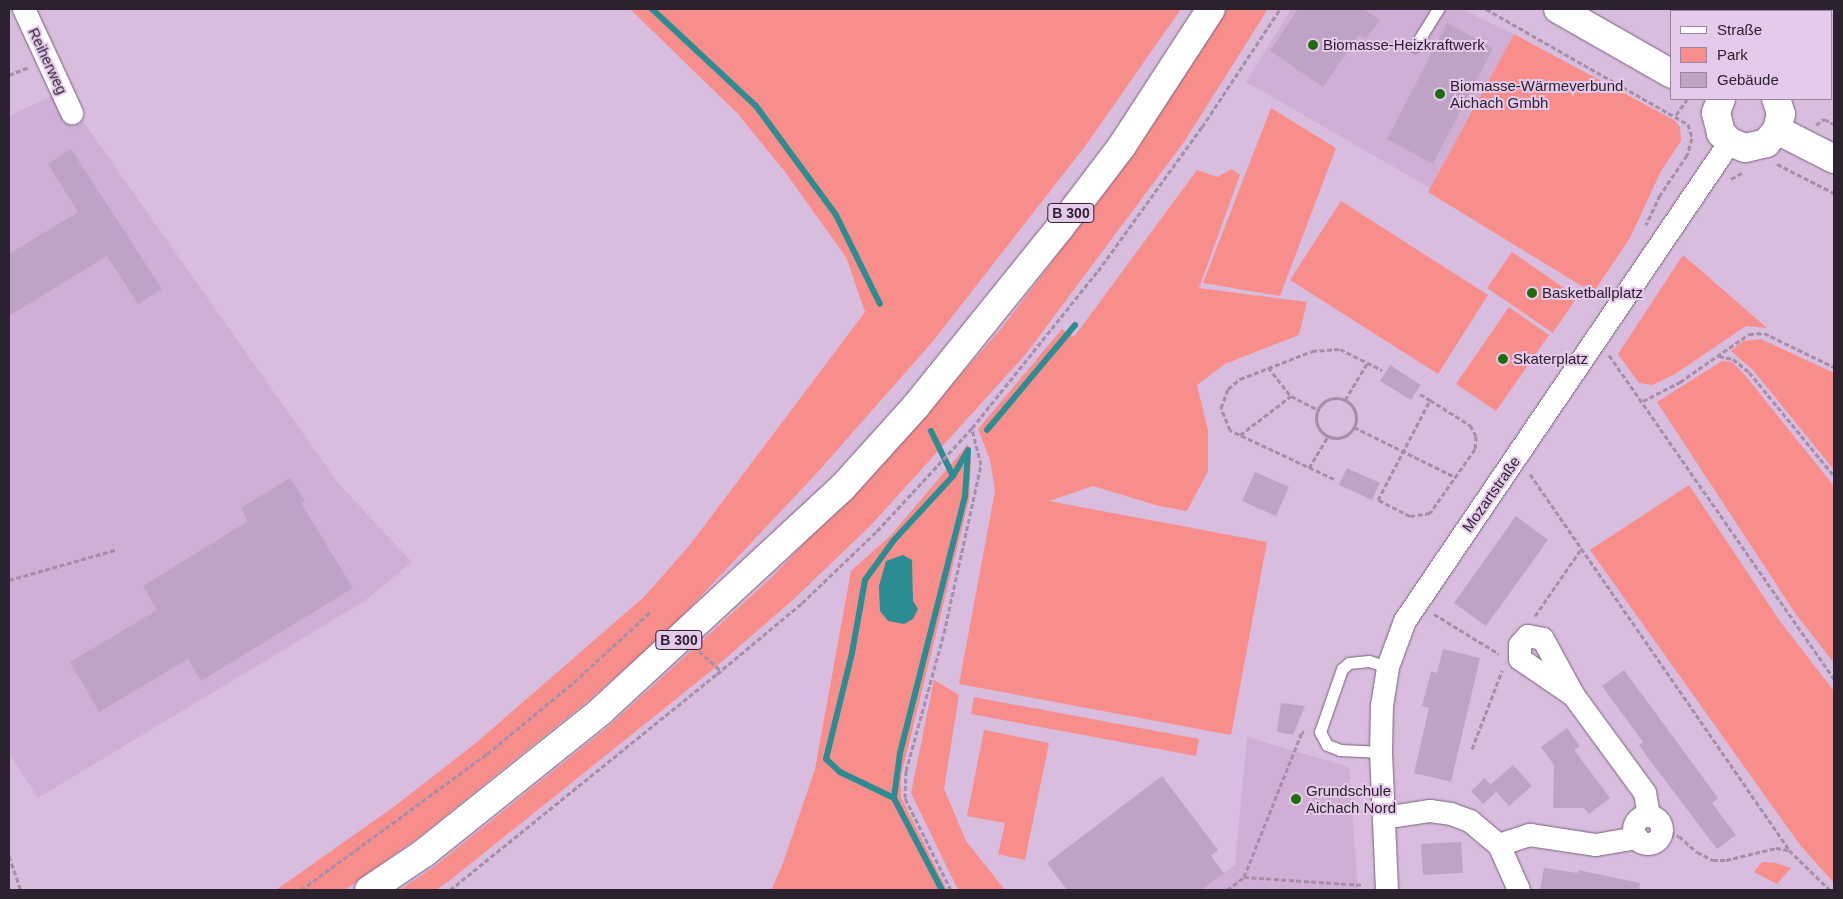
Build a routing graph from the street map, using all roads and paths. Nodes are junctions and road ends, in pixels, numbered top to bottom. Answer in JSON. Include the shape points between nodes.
{"nodes":[{"id":1,"x":24,"y":9,"type":"edge"},
{"id":2,"x":1211,"y":9,"type":"edge"},
{"id":3,"x":1280,"y":9,"type":"edge"},
{"id":4,"x":1438,"y":9,"type":"edge"},
{"id":5,"x":1486,"y":9,"type":"edge"},
{"id":6,"x":1558,"y":9,"type":"edge"},
{"id":7,"x":1415,"y":46,"type":"dead end"},
{"id":8,"x":1670,"y":73,"type":"edge"},
{"id":9,"x":1686,"y":100,"type":"edge"},
{"id":10,"x":1718,"y":100,"type":"edge"},
{"id":11,"x":1776,"y":100,"type":"edge"},
{"id":12,"x":72,"y":113,"type":"dead end"},
{"id":13,"x":1676,"y":115,"type":"junction"},
{"id":14,"x":1777,"y":130,"type":"junction"},
{"id":15,"x":1730,"y":142,"type":"junction"},
{"id":16,"x":1687,"y":155,"type":"dead end"},
{"id":17,"x":1834,"y":159,"type":"edge"},
{"id":18,"x":1790,"y":170,"type":"dead end"},
{"id":19,"x":1834,"y":193,"type":"edge"},
{"id":20,"x":1607,"y":348,"type":"junction"},
{"id":21,"x":1718,"y":356,"type":"junction"},
{"id":22,"x":1368,"y":362,"type":"junction"},
{"id":23,"x":1604,"y":363,"type":"dead end"},
{"id":24,"x":1268,"y":367,"type":"junction"},
{"id":25,"x":1834,"y":367,"type":"edge"},
{"id":26,"x":1382,"y":370,"type":"dead end"},
{"id":27,"x":1420,"y":394,"type":"dead end"},
{"id":28,"x":1292,"y":396,"type":"junction"},
{"id":29,"x":1344,"y":400,"type":"junction"},
{"id":30,"x":1430,"y":400,"type":"junction"},
{"id":31,"x":1643,"y":401,"type":"junction"},
{"id":32,"x":1318,"y":410,"type":"junction"},
{"id":33,"x":1354,"y":426,"type":"junction"},
{"id":34,"x":972,"y":428,"type":"junction"},
{"id":35,"x":1240,"y":435,"type":"junction"},
{"id":36,"x":1328,"y":436,"type":"junction"},
{"id":37,"x":1403,"y":452,"type":"junction"},
{"id":38,"x":1534,"y":465,"type":"dead end"},
{"id":39,"x":1309,"y":468,"type":"junction"},
{"id":40,"x":1529,"y":473,"type":"junction"},
{"id":41,"x":1834,"y":476,"type":"edge"},
{"id":42,"x":1455,"y":477,"type":"junction"},
{"id":43,"x":1334,"y":480,"type":"dead end"},
{"id":44,"x":1524,"y":481,"type":"dead end"},
{"id":45,"x":1581,"y":549,"type":"junction"},
{"id":46,"x":115,"y":550,"type":"dead end"},
{"id":47,"x":9,"y":580,"type":"edge"},
{"id":48,"x":1438,"y":606,"type":"dead end"},
{"id":49,"x":650,"y":612,"type":"dead end"},
{"id":50,"x":1433,"y":613,"type":"junction"},
{"id":51,"x":1429,"y":620,"type":"dead end"},
{"id":52,"x":1528,"y":636,"type":"junction"},
{"id":53,"x":695,"y":648,"type":"dead end"},
{"id":54,"x":1513,"y":659,"type":"junction"},
{"id":55,"x":1388,"y":667,"type":"junction"},
{"id":56,"x":721,"y":671,"type":"junction"},
{"id":57,"x":1834,"y":679,"type":"edge"},
{"id":58,"x":1574,"y":696,"type":"junction"},
{"id":59,"x":1320,"y":732,"type":"junction"},
{"id":60,"x":1472,"y":749,"type":"dead end"},
{"id":61,"x":1381,"y":752,"type":"junction"},
{"id":62,"x":1384,"y":818,"type":"junction"},
{"id":63,"x":1655,"y":824,"type":"junction"},
{"id":64,"x":1499,"y":845,"type":"junction"},
{"id":65,"x":1789,"y":850,"type":"junction"},
{"id":66,"x":9,"y":856,"type":"edge"},
{"id":67,"x":1244,"y":876,"type":"junction"},
{"id":68,"x":1364,"y":885,"type":"dead end"},
{"id":69,"x":21,"y":890,"type":"edge"},
{"id":70,"x":301,"y":890,"type":"edge"},
{"id":71,"x":369,"y":890,"type":"edge"},
{"id":72,"x":450,"y":890,"type":"edge"},
{"id":73,"x":951,"y":890,"type":"edge"},
{"id":74,"x":1227,"y":890,"type":"edge"},
{"id":75,"x":1387,"y":890,"type":"edge"},
{"id":76,"x":1519,"y":890,"type":"edge"},
{"id":77,"x":1830,"y":890,"type":"edge"}],
"edges":[{"from":1,"to":12,"type":"street","name":"Reiherweg"},
{"from":2,"to":71,"type":"main road","number":"B 300","via":[[1122,146],[1059,229],[916,406],[842,488],[601,711],[424,853]]},
{"from":3,"to":34,"type":"path","via":[[1202,126],[1098,271]]},
{"from":4,"to":7,"type":"lane"},
{"from":5,"to":13,"type":"path"},
{"from":6,"to":8,"type":"main road"},
{"from":9,"to":13,"type":"path"},
{"from":10,"to":15,"type":"main road","via":[[1717,124]]},
{"from":11,"to":14,"type":"main road","via":[[1781,114]]},
{"from":13,"to":16,"type":"path","via":[[1692,130]]},
{"from":14,"to":15,"type":"main road","via":[[1766,143],[1755,147],[1745,148]]},
{"from":14,"to":17,"type":"main road"},
{"from":15,"to":20,"type":"street","name":"Mozartstraße"},
{"from":18,"to":19,"type":"path"},
{"from":20,"to":23,"type":"path"},
{"from":20,"to":31,"type":"path"},
{"from":20,"to":55,"type":"street","name":"Mozartstraße","via":[[1405,621]]},
{"from":21,"to":25,"type":"path","via":[[1749,334],[1764,333]]},
{"from":21,"to":31,"type":"path"},
{"from":21,"to":41,"type":"path","via":[[1733,359],[1749,372]]},
{"from":22,"to":24,"type":"path","via":[[1340,349],[1312,351]]},
{"from":22,"to":26,"type":"path"},
{"from":22,"to":29,"type":"path"},
{"from":24,"to":28,"type":"path"},
{"from":24,"to":35,"type":"path","via":[[1240,379],[1228,389],[1221,408],[1230,430]]},
{"from":27,"to":30,"type":"path"},
{"from":28,"to":32,"type":"path"},
{"from":28,"to":35,"type":"path"},
{"from":29,"to":32,"type":"path","via":[[1329,399]]},
{"from":29,"to":33,"type":"path","via":[[1355,411]]},
{"from":30,"to":37,"type":"path"},
{"from":30,"to":42,"type":"path","via":[[1470,425],[1476,436],[1475,449]]},
{"from":31,"to":57,"type":"path"},
{"from":32,"to":36,"type":"path","via":[[1317,425]]},
{"from":33,"to":36,"type":"path","via":[[1343,437]]},
{"from":33,"to":37,"type":"path"},
{"from":34,"to":56,"type":"path","via":[[877,531],[802,602]]},
{"from":34,"to":73,"type":"path","via":[[981,465],[944,633],[906,771],[905,798]]},
{"from":35,"to":39,"type":"path"},
{"from":36,"to":39,"type":"path"},
{"from":37,"to":42,"type":"path"},
{"from":37,"to":42,"type":"path","via":[[1378,500],[1410,516],[1430,513]]},
{"from":38,"to":40,"type":"path"},
{"from":39,"to":43,"type":"path"},
{"from":40,"to":44,"type":"path"},
{"from":40,"to":45,"type":"path"},
{"from":45,"to":52,"type":"path","via":[[1537,610]]},
{"from":45,"to":65,"type":"path"},
{"from":46,"to":47,"type":"path"},
{"from":48,"to":50,"type":"path"},
{"from":49,"to":70,"type":"path","via":[[574,682],[487,754]]},
{"from":50,"to":51,"type":"path"},
{"from":50,"to":54,"type":"path"},
{"from":52,"to":54,"type":"street"},
{"from":52,"to":58,"type":"street","via":[[1543,639]]},
{"from":53,"to":56,"type":"path"},
{"from":54,"to":58,"type":"street"},
{"from":54,"to":60,"type":"path"},
{"from":55,"to":59,"type":"lane","via":[[1369,661],[1349,663],[1342,669]]},
{"from":55,"to":61,"type":"street","name":"Mozartstraße"},
{"from":56,"to":72,"type":"path"},
{"from":58,"to":63,"type":"street","via":[[1640,785]]},
{"from":59,"to":61,"type":"lane","via":[[1327,745],[1340,750]]},
{"from":59,"to":67,"type":"path","via":[[1302,732]]},
{"from":61,"to":62,"type":"street","name":"Mozartstraße"},
{"from":62,"to":64,"type":"street","via":[[1430,812],[1451,814],[1470,821]]},
{"from":62,"to":75,"type":"street","name":"Mozartstraße"},
{"from":63,"to":64,"type":"street","via":[[1637,821],[1634,830],[1637,838],[1596,845],[1530,835]]},
{"from":63,"to":65,"type":"path","via":[[1713,860],[1776,848]]},
{"from":64,"to":76,"type":"street"},
{"from":65,"to":77,"type":"path"},
{"from":66,"to":69,"type":"path"},
{"from":67,"to":68,"type":"path"},
{"from":67,"to":74,"type":"path"}]}
